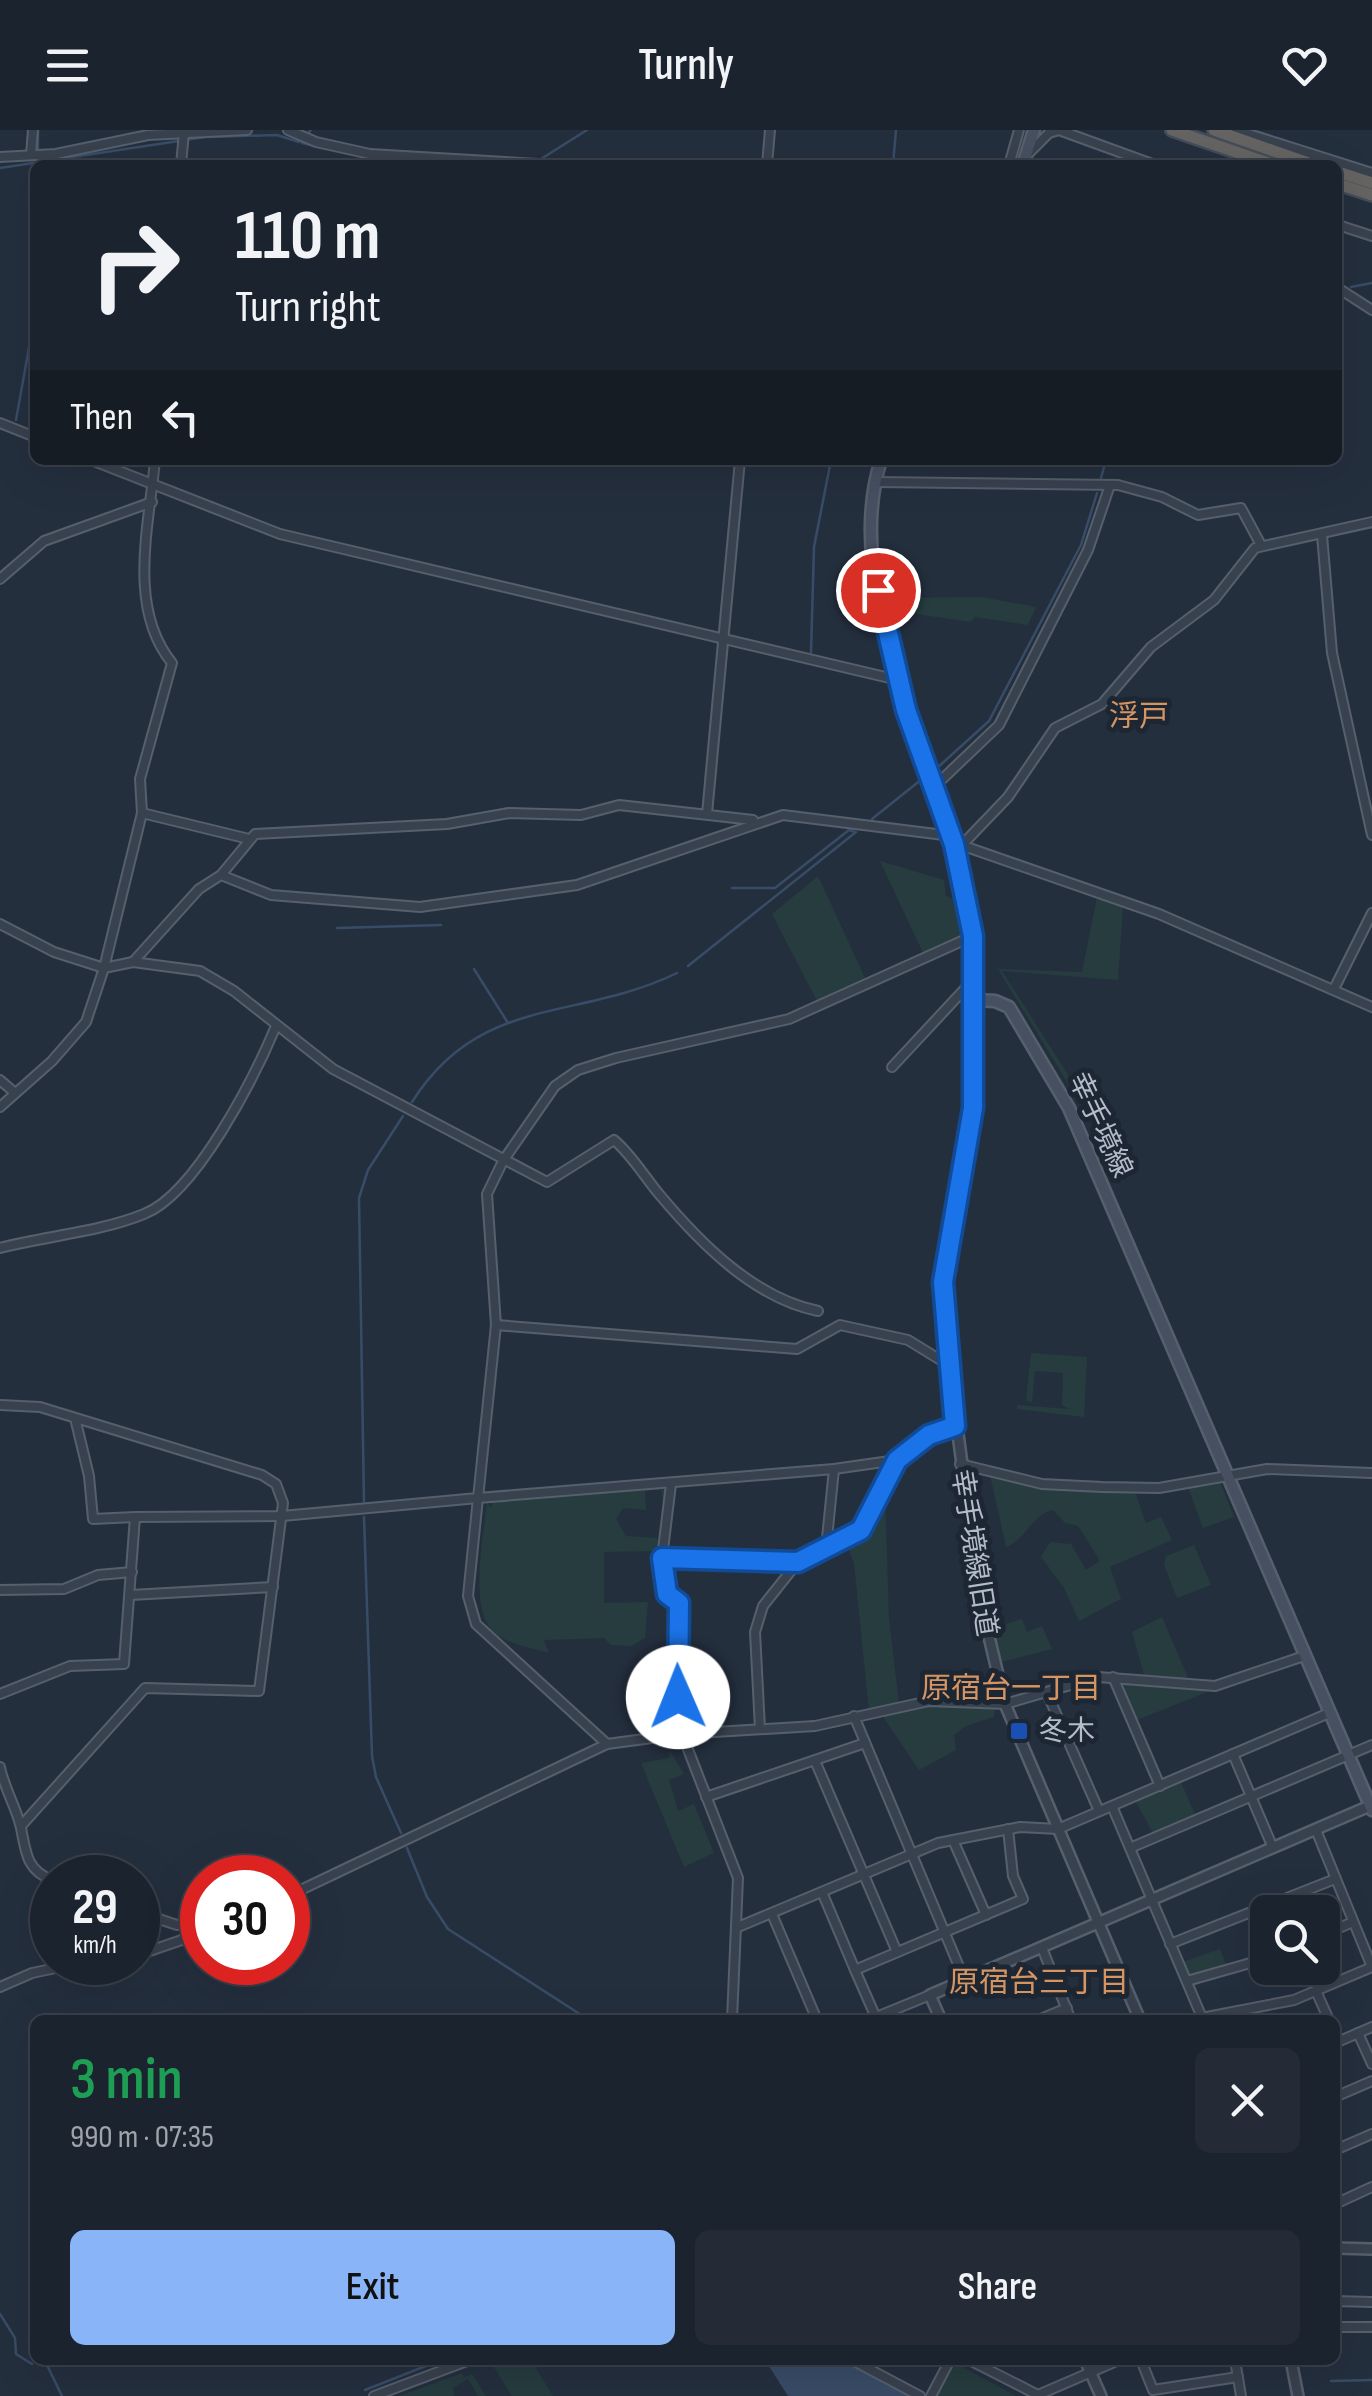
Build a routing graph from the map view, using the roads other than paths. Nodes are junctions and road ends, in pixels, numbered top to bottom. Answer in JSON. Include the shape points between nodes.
{"nodes":[{"id":1,"x":33,"y":130,"type":"edge"},
{"id":2,"x":248,"y":130,"type":"edge"},
{"id":3,"x":288,"y":130,"type":"edge"},
{"id":4,"x":770,"y":130,"type":"edge"},
{"id":5,"x":1018,"y":130,"type":"edge"},
{"id":6,"x":1034,"y":130,"type":"edge"},
{"id":7,"x":1172,"y":130,"type":"edge"},
{"id":8,"x":1214,"y":130,"type":"edge"},
{"id":9,"x":1236,"y":130,"type":"edge"},
{"id":10,"x":184,"y":133,"type":"edge"},
{"id":11,"x":30,"y":155,"type":"junction"},
{"id":12,"x":0,"y":158,"type":"edge"},
{"id":13,"x":182,"y":160,"type":"edge"},
{"id":14,"x":471,"y":160,"type":"edge"},
{"id":15,"x":767,"y":160,"type":"edge"},
{"id":16,"x":1010,"y":160,"type":"edge"},
{"id":17,"x":1024,"y":160,"type":"edge"},
{"id":18,"x":1025,"y":160,"type":"edge"},
{"id":19,"x":1141,"y":160,"type":"edge"},
{"id":20,"x":1259,"y":160,"type":"edge"},
{"id":21,"x":1300,"y":160,"type":"edge"},
{"id":22,"x":1331,"y":160,"type":"edge"},
{"id":23,"x":1342,"y":164,"type":"edge"},
{"id":24,"x":1342,"y":173,"type":"edge"},
{"id":25,"x":1372,"y":173,"type":"edge"},
{"id":26,"x":1372,"y":183,"type":"edge"},
{"id":27,"x":1342,"y":185,"type":"edge"},
{"id":28,"x":1372,"y":195,"type":"edge"},
{"id":29,"x":1342,"y":226,"type":"edge"},
{"id":30,"x":1372,"y":236,"type":"edge"},
{"id":31,"x":1342,"y":291,"type":"edge"},
{"id":32,"x":1372,"y":310,"type":"edge"},
{"id":33,"x":0,"y":423,"type":"edge"},
{"id":34,"x":30,"y":435,"type":"edge"},
{"id":35,"x":103,"y":465,"type":"edge"},
{"id":36,"x":154,"y":465,"type":"edge"},
{"id":37,"x":740,"y":465,"type":"edge"},
{"id":38,"x":880,"y":465,"type":"edge"},
{"id":39,"x":876,"y":482,"type":"junction"},
{"id":40,"x":152,"y":485,"type":"junction"},
{"id":41,"x":1110,"y":485,"type":"junction"},
{"id":42,"x":152,"y":502,"type":"junction"},
{"id":43,"x":1372,"y":522,"type":"edge"},
{"id":44,"x":1322,"y":535,"type":"junction"},
{"id":45,"x":1260,"y":545,"type":"junction"},
{"id":46,"x":0,"y":579,"type":"edge"},
{"id":47,"x":724,"y":639,"type":"junction"},
{"id":48,"x":898,"y":680,"type":"junction"},
{"id":49,"x":934,"y":787,"type":"junction"},
{"id":50,"x":142,"y":813,"type":"junction"},
{"id":51,"x":708,"y":814,"type":"junction"},
{"id":52,"x":757,"y":820,"type":"junction"},
{"id":53,"x":1372,"y":835,"type":"edge"},
{"id":54,"x":249,"y":839,"type":"junction"},
{"id":55,"x":956,"y":842,"type":"junction"},
{"id":56,"x":221,"y":875,"type":"junction"},
{"id":57,"x":1372,"y":913,"type":"edge"},
{"id":58,"x":0,"y":924,"type":"edge"},
{"id":59,"x":973,"y":936,"type":"junction"},
{"id":60,"x":133,"y":962,"type":"junction"},
{"id":61,"x":104,"y":968,"type":"junction"},
{"id":62,"x":974,"y":979,"type":"junction"},
{"id":63,"x":1334,"y":989,"type":"junction"},
{"id":64,"x":974,"y":1000,"type":"junction"},
{"id":65,"x":1372,"y":1007,"type":"edge"},
{"id":66,"x":276,"y":1026,"type":"junction"},
{"id":67,"x":892,"y":1067,"type":"dead end"},
{"id":68,"x":0,"y":1080,"type":"edge"},
{"id":69,"x":14,"y":1092,"type":"junction"},
{"id":70,"x":0,"y":1107,"type":"edge"},
{"id":71,"x":504,"y":1161,"type":"junction"},
{"id":72,"x":0,"y":1248,"type":"edge"},
{"id":73,"x":818,"y":1311,"type":"dead end"},
{"id":74,"x":496,"y":1326,"type":"junction"},
{"id":75,"x":947,"y":1364,"type":"junction"},
{"id":76,"x":0,"y":1405,"type":"edge"},
{"id":77,"x":75,"y":1418,"type":"junction"},
{"id":78,"x":955,"y":1426,"type":"junction"},
{"id":79,"x":897,"y":1460,"type":"junction"},
{"id":80,"x":960,"y":1464,"type":"junction"},
{"id":81,"x":834,"y":1469,"type":"junction"},
{"id":82,"x":1372,"y":1473,"type":"edge"},
{"id":83,"x":1228,"y":1475,"type":"junction"},
{"id":84,"x":671,"y":1484,"type":"junction"},
{"id":85,"x":478,"y":1498,"type":"junction"},
{"id":86,"x":282,"y":1516,"type":"junction"},
{"id":87,"x":135,"y":1517,"type":"junction"},
{"id":88,"x":826,"y":1548,"type":"junction"},
{"id":89,"x":662,"y":1558,"type":"junction"},
{"id":90,"x":798,"y":1562,"type":"junction"},
{"id":91,"x":132,"y":1572,"type":"junction"},
{"id":92,"x":274,"y":1587,"type":"junction"},
{"id":93,"x":0,"y":1590,"type":"edge"},
{"id":94,"x":130,"y":1595,"type":"junction"},
{"id":95,"x":1304,"y":1656,"type":"junction"},
{"id":96,"x":1113,"y":1678,"type":"junction"},
{"id":97,"x":1048,"y":1693,"type":"junction"},
{"id":98,"x":0,"y":1694,"type":"edge"},
{"id":99,"x":1006,"y":1704,"type":"junction"},
{"id":100,"x":1329,"y":1713,"type":"junction"},
{"id":101,"x":854,"y":1716,"type":"junction"},
{"id":102,"x":760,"y":1728,"type":"junction"},
{"id":103,"x":682,"y":1734,"type":"junction"},
{"id":104,"x":866,"y":1743,"type":"junction"},
{"id":105,"x":608,"y":1744,"type":"junction"},
{"id":106,"x":1372,"y":1744,"type":"edge"},
{"id":107,"x":1233,"y":1754,"type":"junction"},
{"id":108,"x":1348,"y":1755,"type":"junction"},
{"id":109,"x":816,"y":1763,"type":"junction"},
{"id":110,"x":0,"y":1767,"type":"edge"},
{"id":111,"x":1160,"y":1786,"type":"junction"},
{"id":112,"x":706,"y":1797,"type":"junction"},
{"id":113,"x":1252,"y":1797,"type":"junction"},
{"id":114,"x":1112,"y":1806,"type":"junction"},
{"id":115,"x":1371,"y":1807,"type":"edge"},
{"id":116,"x":1098,"y":1811,"type":"junction"},
{"id":117,"x":21,"y":1826,"type":"junction"},
{"id":118,"x":1008,"y":1829,"type":"junction"},
{"id":119,"x":1058,"y":1829,"type":"junction"},
{"id":120,"x":1316,"y":1830,"type":"junction"},
{"id":121,"x":953,"y":1840,"type":"junction"},
{"id":122,"x":1130,"y":1848,"type":"junction"},
{"id":123,"x":1273,"y":1848,"type":"junction"},
{"id":124,"x":912,"y":1854,"type":"junction"},
{"id":125,"x":30,"y":1864,"type":"edge"},
{"id":126,"x":865,"y":1874,"type":"junction"},
{"id":127,"x":1335,"y":1879,"type":"junction"},
{"id":128,"x":310,"y":1886,"type":"edge"},
{"id":129,"x":822,"y":1892,"type":"junction"},
{"id":130,"x":1152,"y":1900,"type":"junction"},
{"id":131,"x":772,"y":1914,"type":"junction"},
{"id":132,"x":986,"y":1915,"type":"junction"},
{"id":133,"x":1353,"y":1922,"type":"junction"},
{"id":134,"x":1098,"y":1923,"type":"junction"},
{"id":135,"x":738,"y":1927,"type":"junction"},
{"id":136,"x":1340,"y":1927,"type":"edge"},
{"id":137,"x":944,"y":1930,"type":"junction"},
{"id":138,"x":1170,"y":1944,"type":"junction"},
{"id":139,"x":1042,"y":1948,"type":"junction"},
{"id":140,"x":897,"y":1952,"type":"junction"},
{"id":141,"x":1250,"y":1963,"type":"edge"},
{"id":142,"x":855,"y":1970,"type":"junction"},
{"id":143,"x":30,"y":1973,"type":"edge"},
{"id":144,"x":965,"y":1981,"type":"junction"},
{"id":145,"x":1187,"y":1981,"type":"junction"},
{"id":146,"x":0,"y":1987,"type":"edge"},
{"id":147,"x":1316,"y":1991,"type":"junction"},
{"id":148,"x":930,"y":1995,"type":"junction"},
{"id":149,"x":1068,"y":2008,"type":"junction"},
{"id":150,"x":732,"y":2015,"type":"edge"},
{"id":151,"x":815,"y":2015,"type":"edge"},
{"id":152,"x":872,"y":2015,"type":"edge"},
{"id":153,"x":883,"y":2015,"type":"edge"},
{"id":154,"x":938,"y":2015,"type":"edge"},
{"id":155,"x":1050,"y":2015,"type":"edge"},
{"id":156,"x":1070,"y":2015,"type":"edge"},
{"id":157,"x":1138,"y":2015,"type":"edge"},
{"id":158,"x":1200,"y":2015,"type":"edge"},
{"id":159,"x":1221,"y":2015,"type":"edge"},
{"id":160,"x":1327,"y":2015,"type":"edge"},
{"id":161,"x":1372,"y":2027,"type":"edge"},
{"id":162,"x":1358,"y":2033,"type":"junction"},
{"id":163,"x":1340,"y":2039,"type":"edge"},
{"id":164,"x":1372,"y":2064,"type":"edge"},
{"id":165,"x":1372,"y":2081,"type":"edge"},
{"id":166,"x":1340,"y":2094,"type":"edge"},
{"id":167,"x":1372,"y":2134,"type":"edge"},
{"id":168,"x":1340,"y":2148,"type":"edge"},
{"id":169,"x":1372,"y":2188,"type":"edge"},
{"id":170,"x":1340,"y":2202,"type":"edge"},
{"id":171,"x":1340,"y":2248,"type":"edge"},
{"id":172,"x":1372,"y":2249,"type":"edge"},
{"id":173,"x":1340,"y":2301,"type":"edge"},
{"id":174,"x":1372,"y":2302,"type":"edge"},
{"id":175,"x":1372,"y":2327,"type":"edge"},
{"id":176,"x":1340,"y":2328,"type":"edge"},
{"id":177,"x":457,"y":2365,"type":"edge"},
{"id":178,"x":861,"y":2365,"type":"edge"},
{"id":179,"x":947,"y":2365,"type":"edge"},
{"id":180,"x":979,"y":2365,"type":"edge"},
{"id":181,"x":1088,"y":2365,"type":"edge"},
{"id":182,"x":1108,"y":2365,"type":"edge"},
{"id":183,"x":1144,"y":2365,"type":"edge"},
{"id":184,"x":1236,"y":2365,"type":"edge"},
{"id":185,"x":1293,"y":2365,"type":"edge"},
{"id":186,"x":1091,"y":2373,"type":"junction"},
{"id":187,"x":1238,"y":2377,"type":"junction"},
{"id":188,"x":374,"y":2396,"type":"edge"},
{"id":189,"x":920,"y":2396,"type":"edge"},
{"id":190,"x":930,"y":2396,"type":"edge"},
{"id":191,"x":1101,"y":2396,"type":"edge"},
{"id":192,"x":1241,"y":2396,"type":"edge"},
{"id":193,"x":1298,"y":2396,"type":"edge"}],
"edges":[{"from":1,"to":11,"type":"street"},
{"from":2,"to":10,"type":"street"},
{"from":3,"to":14,"type":"street","via":[[370,154]]},
{"from":4,"to":15,"type":"street"},
{"from":5,"to":16,"type":"street"},
{"from":6,"to":17,"type":"main road"},
{"from":7,"to":20,"type":"highway"},
{"from":8,"to":21,"type":"highway"},
{"from":9,"to":22,"type":"street"},
{"from":10,"to":11,"type":"street"},
{"from":10,"to":13,"type":"street"},
{"from":11,"to":12,"type":"street"},
{"from":18,"to":19,"type":"street","via":[[1059,130]]},
{"from":23,"to":25,"type":"street"},
{"from":24,"to":26,"type":"highway"},
{"from":27,"to":28,"type":"highway"},
{"from":29,"to":30,"type":"street"},
{"from":31,"to":32,"type":"street"},
{"from":33,"to":34,"type":"street"},
{"from":35,"to":40,"type":"street"},
{"from":36,"to":40,"type":"street"},
{"from":37,"to":47,"type":"street"},
{"from":38,"to":39,"type":"main road"},
{"from":39,"to":41,"type":"street"},
{"from":39,"to":48,"type":"main road","via":[[878,590]]},
{"from":40,"to":42,"type":"street"},
{"from":40,"to":47,"type":"street","via":[[280,534]]},
{"from":41,"to":45,"type":"street","via":[[1162,497],[1198,515],[1241,508]]},
{"from":41,"to":49,"type":"street","via":[[1088,550],[998,728]]},
{"from":42,"to":46,"type":"street","via":[[44,542]]},
{"from":42,"to":50,"type":"street","via":[[143,584],[154,642],[172,664],[140,779]]},
{"from":43,"to":44,"type":"street"},
{"from":44,"to":45,"type":"street"},
{"from":44,"to":53,"type":"street","via":[[1334,666]]},
{"from":45,"to":55,"type":"street","via":[[1214,600],[1151,647],[1102,704],[1055,728],[1008,796]]},
{"from":47,"to":48,"type":"street"},
{"from":47,"to":51,"type":"street"},
{"from":48,"to":49,"type":"main road"},
{"from":49,"to":55,"type":"main road"},
{"from":50,"to":54,"type":"street"},
{"from":50,"to":61,"type":"street"},
{"from":51,"to":52,"type":"street"},
{"from":51,"to":54,"type":"street","via":[[619,804],[581,815],[509,813]]},
{"from":52,"to":55,"type":"street","via":[[783,815]]},
{"from":52,"to":56,"type":"street","via":[[577,885],[420,907],[271,895]]},
{"from":54,"to":56,"type":"street"},
{"from":55,"to":59,"type":"main road"},
{"from":55,"to":63,"type":"street","via":[[1159,914]]},
{"from":56,"to":60,"type":"street"},
{"from":57,"to":63,"type":"street"},
{"from":58,"to":61,"type":"street"},
{"from":59,"to":62,"type":"main road"},
{"from":59,"to":71,"type":"street","via":[[789,1019],[578,1070],[544,1100]]},
{"from":60,"to":61,"type":"street"},
{"from":60,"to":66,"type":"street","via":[[200,972]]},
{"from":61,"to":69,"type":"street","via":[[86,1022]]},
{"from":62,"to":64,"type":"main road"},
{"from":62,"to":67,"type":"street"},
{"from":63,"to":65,"type":"street"},
{"from":64,"to":75,"type":"street","name":"幸手境線旧道","via":[[970,1136],[944,1259]]},
{"from":64,"to":83,"type":"main road","name":"幸手境線","via":[[1009,1008],[1054,1078]]},
{"from":66,"to":71,"type":"street","via":[[333,1069]]},
{"from":66,"to":72,"type":"street","via":[[253,1081],[166,1202],[143,1215]]},
{"from":68,"to":69,"type":"street"},
{"from":69,"to":70,"type":"street"},
{"from":71,"to":73,"type":"street","via":[[547,1182],[614,1140],[684,1222],[739,1272],[772,1298]]},
{"from":71,"to":74,"type":"street","via":[[487,1194]]},
{"from":74,"to":75,"type":"street","via":[[797,1349],[840,1325],[908,1340]]},
{"from":74,"to":85,"type":"street"},
{"from":75,"to":78,"type":"street","name":"幸手境線旧道"},
{"from":76,"to":77,"type":"street"},
{"from":77,"to":86,"type":"street","via":[[262,1474],[280,1490]]},
{"from":77,"to":87,"type":"street","via":[[93,1519]]},
{"from":78,"to":79,"type":"street","via":[[929,1435]]},
{"from":78,"to":80,"type":"street","name":"幸手境線旧道"},
{"from":79,"to":81,"type":"street"},
{"from":79,"to":88,"type":"street","via":[[861,1530]]},
{"from":80,"to":83,"type":"street","via":[[1042,1484],[1102,1487],[1159,1488]]},
{"from":80,"to":99,"type":"street","name":"幸手境線旧道","via":[[989,1652]]},
{"from":81,"to":84,"type":"street"},
{"from":81,"to":88,"type":"street"},
{"from":82,"to":83,"type":"street","via":[[1267,1469]]},
{"from":83,"to":95,"type":"main road","name":"幸手境線"},
{"from":84,"to":85,"type":"street"},
{"from":84,"to":89,"type":"street"},
{"from":85,"to":86,"type":"street"},
{"from":85,"to":105,"type":"street","via":[[468,1596],[476,1624]]},
{"from":86,"to":87,"type":"street"},
{"from":86,"to":92,"type":"street"},
{"from":87,"to":91,"type":"street"},
{"from":88,"to":90,"type":"street"},
{"from":89,"to":90,"type":"street"},
{"from":89,"to":103,"type":"street","via":[[667,1594],[679,1603]]},
{"from":90,"to":102,"type":"street","via":[[758,1618]]},
{"from":91,"to":93,"type":"street","via":[[98,1575],[64,1589]]},
{"from":91,"to":94,"type":"street"},
{"from":92,"to":94,"type":"street"},
{"from":92,"to":117,"type":"street","via":[[259,1691],[145,1688]]},
{"from":94,"to":98,"type":"street","via":[[124,1664],[70,1666]]},
{"from":95,"to":96,"type":"street","via":[[1215,1686]]},
{"from":95,"to":100,"type":"main road","name":"幸手境線"},
{"from":96,"to":97,"type":"street"},
{"from":96,"to":111,"type":"street"},
{"from":97,"to":99,"type":"street"},
{"from":97,"to":116,"type":"street"},
{"from":99,"to":101,"type":"street","via":[[929,1701]]},
{"from":99,"to":119,"type":"street","name":"幸手境線旧道"},
{"from":100,"to":107,"type":"street"},
{"from":100,"to":108,"type":"main road","name":"幸手境線"},
{"from":101,"to":102,"type":"street"},
{"from":101,"to":104,"type":"street"},
{"from":102,"to":103,"type":"street"},
{"from":103,"to":105,"type":"street"},
{"from":103,"to":112,"type":"street"},
{"from":104,"to":109,"type":"street"},
{"from":104,"to":124,"type":"street"},
{"from":105,"to":128,"type":"street"},
{"from":106,"to":108,"type":"street"},
{"from":107,"to":111,"type":"street"},
{"from":107,"to":113,"type":"street"},
{"from":108,"to":113,"type":"street"},
{"from":108,"to":115,"type":"main road","name":"幸手境線"},
{"from":109,"to":112,"type":"street"},
{"from":109,"to":126,"type":"street"},
{"from":110,"to":117,"type":"street"},
{"from":111,"to":114,"type":"street"},
{"from":112,"to":135,"type":"street","via":[[738,1878]]},
{"from":113,"to":122,"type":"street"},
{"from":113,"to":123,"type":"street"},
{"from":114,"to":116,"type":"street"},
{"from":114,"to":122,"type":"street"},
{"from":115,"to":120,"type":"street"},
{"from":116,"to":119,"type":"street"},
{"from":117,"to":125,"type":"street"},
{"from":118,"to":119,"type":"street"},
{"from":118,"to":121,"type":"street"},
{"from":118,"to":132,"type":"street","via":[[1023,1899]]},
{"from":119,"to":134,"type":"street","name":"幸手境線旧道"},
{"from":120,"to":123,"type":"street"},
{"from":120,"to":127,"type":"street"},
{"from":121,"to":124,"type":"street"},
{"from":121,"to":132,"type":"street"},
{"from":122,"to":130,"type":"street"},
{"from":123,"to":130,"type":"street"},
{"from":124,"to":126,"type":"street"},
{"from":124,"to":137,"type":"street"},
{"from":126,"to":129,"type":"street"},
{"from":126,"to":140,"type":"street"},
{"from":127,"to":133,"type":"street"},
{"from":127,"to":138,"type":"street"},
{"from":129,"to":131,"type":"street"},
{"from":129,"to":142,"type":"street"},
{"from":130,"to":134,"type":"street"},
{"from":130,"to":138,"type":"street"},
{"from":131,"to":135,"type":"street"},
{"from":131,"to":151,"type":"street"},
{"from":132,"to":137,"type":"street"},
{"from":133,"to":136,"type":"street"},
{"from":133,"to":147,"type":"street","via":[[1372,1966]]},
{"from":134,"to":139,"type":"street"},
{"from":134,"to":157,"type":"street","name":"幸手境線旧道"},
{"from":135,"to":150,"type":"street"},
{"from":137,"to":140,"type":"street"},
{"from":137,"to":144,"type":"street"},
{"from":138,"to":145,"type":"street"},
{"from":139,"to":144,"type":"street"},
{"from":139,"to":149,"type":"street"},
{"from":140,"to":142,"type":"street"},
{"from":141,"to":145,"type":"street"},
{"from":142,"to":152,"type":"street"},
{"from":143,"to":146,"type":"street"},
{"from":144,"to":148,"type":"street"},
{"from":145,"to":158,"type":"street"},
{"from":147,"to":159,"type":"street"},
{"from":147,"to":160,"type":"street"},
{"from":148,"to":153,"type":"street"},
{"from":148,"to":154,"type":"street"},
{"from":149,"to":155,"type":"street"},
{"from":149,"to":156,"type":"street"},
{"from":161,"to":162,"type":"street"},
{"from":162,"to":163,"type":"street"},
{"from":162,"to":164,"type":"street"},
{"from":165,"to":166,"type":"street"},
{"from":167,"to":168,"type":"street"},
{"from":169,"to":170,"type":"street"},
{"from":171,"to":172,"type":"street"},
{"from":173,"to":174,"type":"street"},
{"from":175,"to":176,"type":"street"},
{"from":177,"to":188,"type":"street"},
{"from":178,"to":189,"type":"street"},
{"from":179,"to":190,"type":"street"},
{"from":180,"to":186,"type":"street","via":[[1038,2395]]},
{"from":181,"to":186,"type":"street"},
{"from":182,"to":186,"type":"street"},
{"from":183,"to":187,"type":"street","via":[[1153,2390]]},
{"from":184,"to":187,"type":"street"},
{"from":185,"to":193,"type":"street"},
{"from":186,"to":191,"type":"street"},
{"from":187,"to":192,"type":"street"}]}
